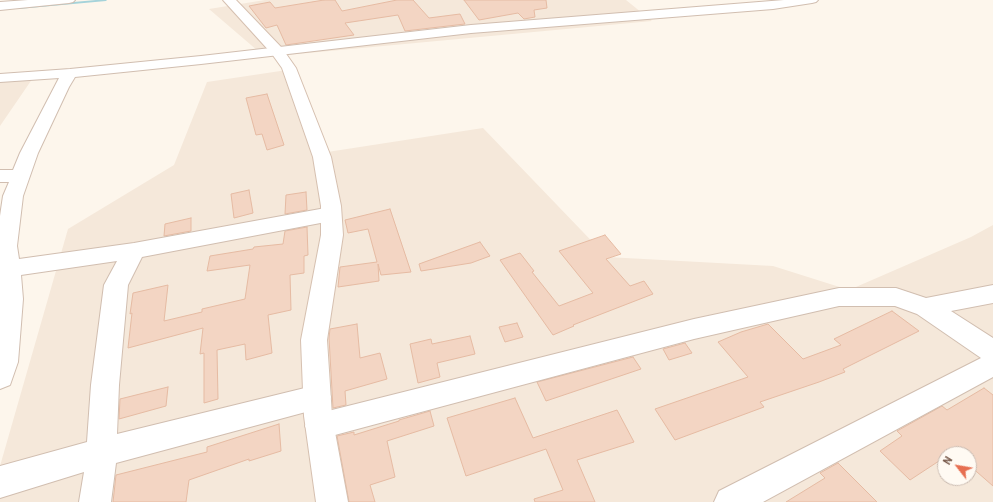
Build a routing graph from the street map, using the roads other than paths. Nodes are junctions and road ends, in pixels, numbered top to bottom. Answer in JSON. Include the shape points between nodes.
{"nodes":[{"id":1,"x":68,"y":0,"type":"edge"},
{"id":2,"x":229,"y":0,"type":"edge"},
{"id":3,"x":812,"y":0,"type":"edge"},
{"id":4,"x":0,"y":6,"type":"edge"},
{"id":5,"x":277,"y":51,"type":"junction"},
{"id":6,"x":70,"y":73,"type":"junction"},
{"id":7,"x":0,"y":78,"type":"edge"},
{"id":8,"x":0,"y":176,"type":"edge"},
{"id":9,"x":20,"y":176,"type":"junction"},
{"id":10,"x":331,"y":214,"type":"junction"},
{"id":11,"x":134,"y":251,"type":"junction"},
{"id":12,"x":9,"y":269,"type":"junction"},
{"id":13,"x":993,"y":294,"type":"edge"},
{"id":14,"x":926,"y":307,"type":"junction"},
{"id":15,"x":993,"y":352,"type":"edge"},
{"id":16,"x":993,"y":364,"type":"edge"},
{"id":17,"x":0,"y":377,"type":"edge"},
{"id":18,"x":317,"y":397,"type":"junction"},
{"id":19,"x":320,"y":426,"type":"junction"},
{"id":20,"x":102,"y":452,"type":"junction"},
{"id":21,"x":0,"y":482,"type":"edge"},
{"id":22,"x":95,"y":502,"type":"edge"},
{"id":23,"x":332,"y":502,"type":"edge"},
{"id":24,"x":730,"y":502,"type":"edge"}],
"edges":[{"from":1,"to":4,"type":"street"},
{"from":2,"to":5,"type":"street"},
{"from":3,"to":5,"type":"street","via":[[478,29]]},
{"from":5,"to":6,"type":"street"},
{"from":5,"to":10,"type":"street","via":[[289,68],[322,157]]},
{"from":6,"to":7,"type":"street"},
{"from":6,"to":9,"type":"street"},
{"from":8,"to":9,"type":"street"},
{"from":9,"to":12,"type":"street","via":[[13,196],[8,226],[6,246]]},
{"from":10,"to":11,"type":"street"},
{"from":10,"to":18,"type":"street","via":[[332,235],[314,340]]},
{"from":11,"to":12,"type":"street"},
{"from":11,"to":20,"type":"street","via":[[116,285],[105,385]]},
{"from":12,"to":17,"type":"street","via":[[11,299],[5,362]]},
{"from":13,"to":14,"type":"street"},
{"from":14,"to":15,"type":"street"},
{"from":14,"to":19,"type":"street","via":[[896,297],[839,296],[694,329]]},
{"from":16,"to":24,"type":"street"},
{"from":18,"to":19,"type":"street"},
{"from":18,"to":20,"type":"street"},
{"from":19,"to":23,"type":"street"},
{"from":20,"to":21,"type":"street"},
{"from":20,"to":22,"type":"street"}]}
